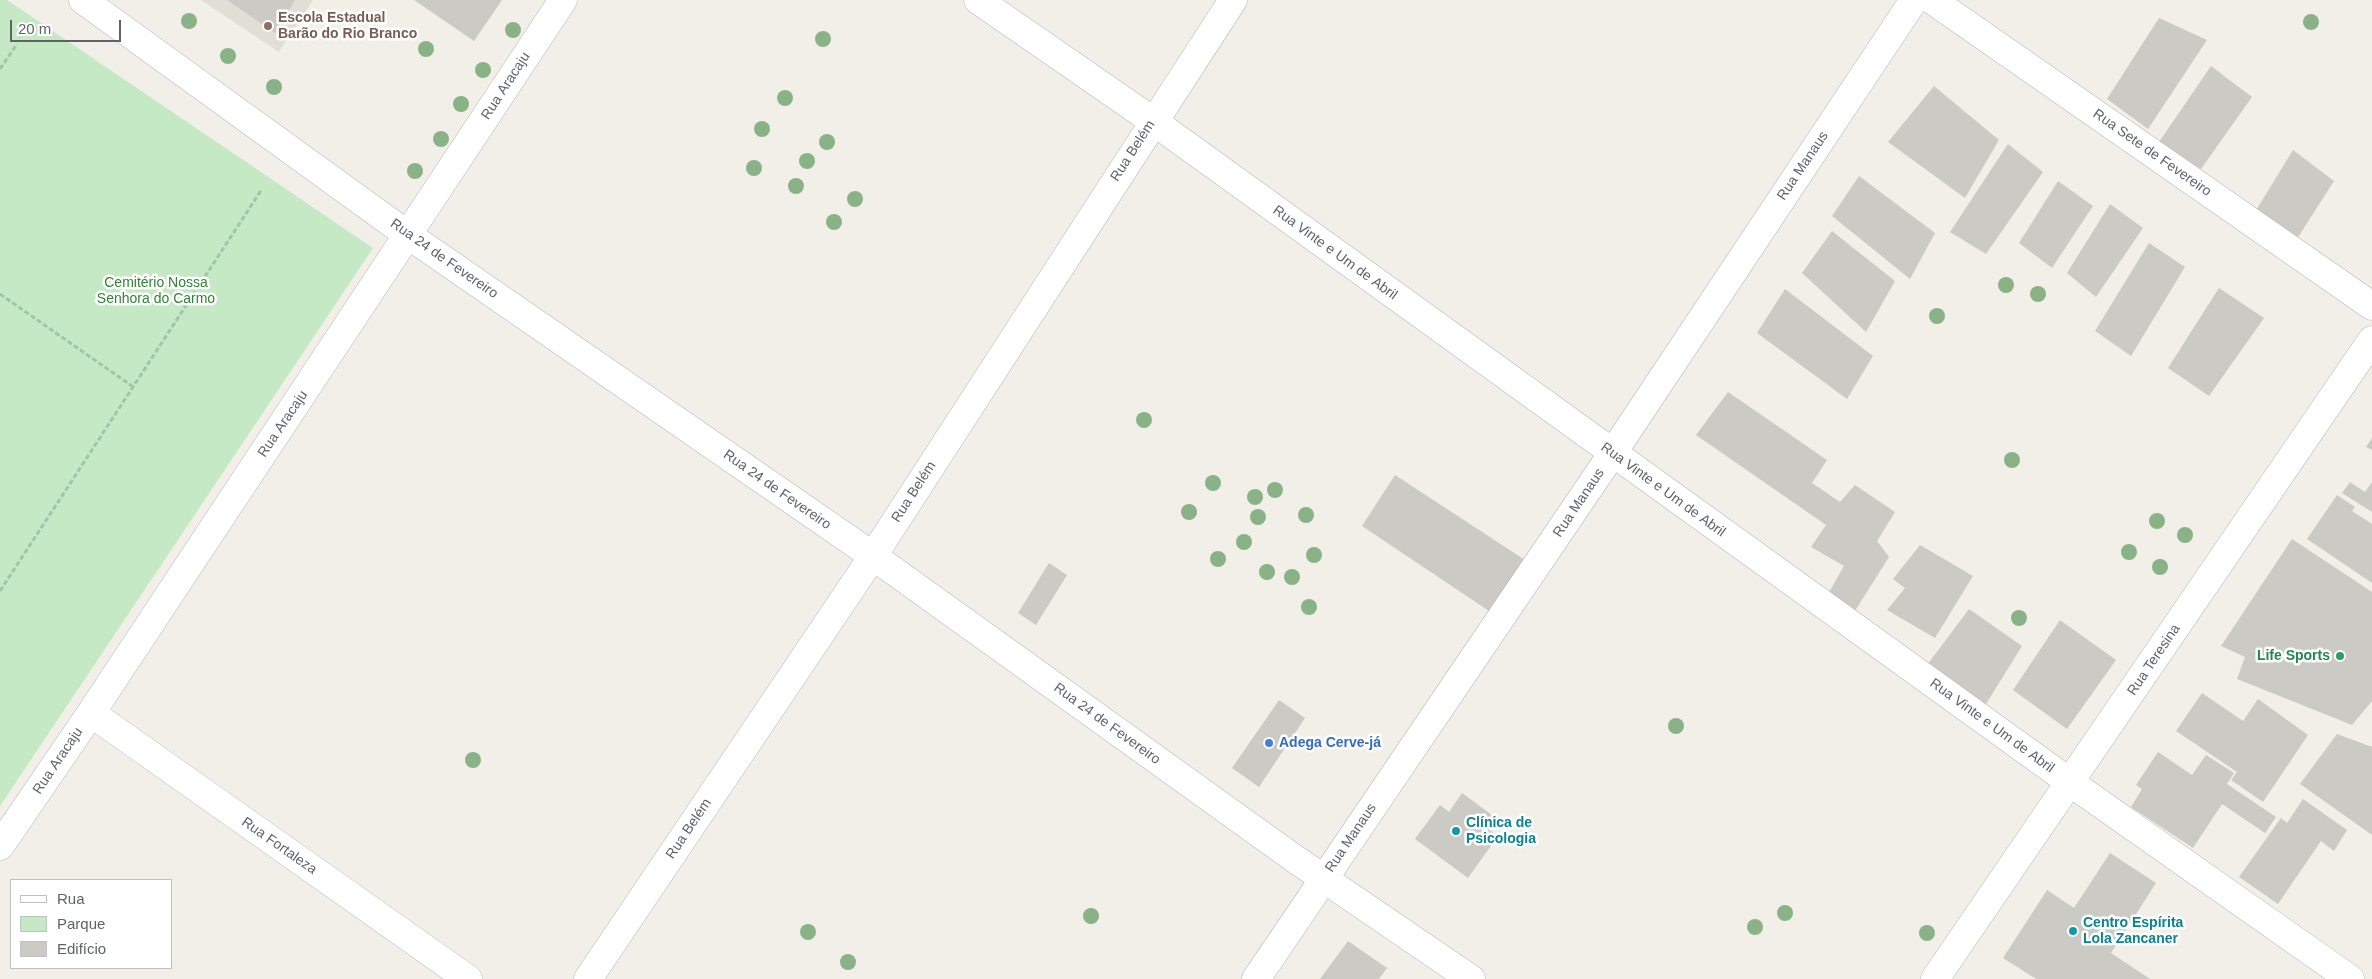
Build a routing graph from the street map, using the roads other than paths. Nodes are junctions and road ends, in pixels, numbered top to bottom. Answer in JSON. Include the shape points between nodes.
{"nodes":[{"id":1,"x":83,"y":0,"type":"edge"},
{"id":2,"x":563,"y":0,"type":"edge"},
{"id":3,"x":978,"y":0,"type":"edge"},
{"id":4,"x":1233,"y":0,"type":"edge"},
{"id":5,"x":1914,"y":0,"type":"edge"},
{"id":6,"x":1932,"y":0,"type":"edge"},
{"id":7,"x":1153,"y":121,"type":"junction"},
{"id":8,"x":408,"y":235,"type":"junction"},
{"id":9,"x":2372,"y":306,"type":"edge"},
{"id":10,"x":2372,"y":340,"type":"edge"},
{"id":11,"x":1612,"y":454,"type":"junction"},
{"id":12,"x":873,"y":556,"type":"junction"},
{"id":13,"x":91,"y":713,"type":"junction"},
{"id":14,"x":2071,"y":783,"type":"junction"},
{"id":15,"x":0,"y":846,"type":"edge"},
{"id":16,"x":1324,"y":879,"type":"junction"},
{"id":17,"x":468,"y":979,"type":"edge"},
{"id":18,"x":588,"y":979,"type":"edge"},
{"id":19,"x":1256,"y":979,"type":"edge"},
{"id":20,"x":1471,"y":979,"type":"edge"},
{"id":21,"x":1935,"y":979,"type":"edge"},
{"id":22,"x":2350,"y":979,"type":"edge"}],
"edges":[{"from":1,"to":8,"type":"street","name":"Rua 24 de Fevereiro"},
{"from":2,"to":8,"type":"street","name":"Rua Aracaju"},
{"from":3,"to":7,"type":"street","name":"Rua Vinte e Um de Abril"},
{"from":4,"to":7,"type":"street","name":"Rua Belém"},
{"from":5,"to":11,"type":"street","name":"Rua Manaus"},
{"from":6,"to":9,"type":"street","name":"Rua Sete de Fevereiro"},
{"from":7,"to":11,"type":"street","name":"Rua Vinte e Um de Abril"},
{"from":7,"to":12,"type":"street","name":"Rua Belém"},
{"from":8,"to":12,"type":"street","name":"Rua 24 de Fevereiro"},
{"from":8,"to":13,"type":"street","name":"Rua Aracaju"},
{"from":10,"to":14,"type":"street","name":"Rua Teresina"},
{"from":11,"to":14,"type":"street","name":"Rua Vinte e Um de Abril"},
{"from":11,"to":16,"type":"street","name":"Rua Manaus"},
{"from":12,"to":16,"type":"street","name":"Rua 24 de Fevereiro"},
{"from":12,"to":18,"type":"street","name":"Rua Belém"},
{"from":13,"to":15,"type":"street","name":"Rua Aracaju"},
{"from":13,"to":17,"type":"street","name":"Rua Fortaleza"},
{"from":14,"to":21,"type":"street","name":"Rua Teresina"},
{"from":14,"to":22,"type":"street","name":"Rua Vinte e Um de Abril"},
{"from":16,"to":19,"type":"street","name":"Rua Manaus"},
{"from":16,"to":20,"type":"street","name":"Rua 24 de Fevereiro"}]}
